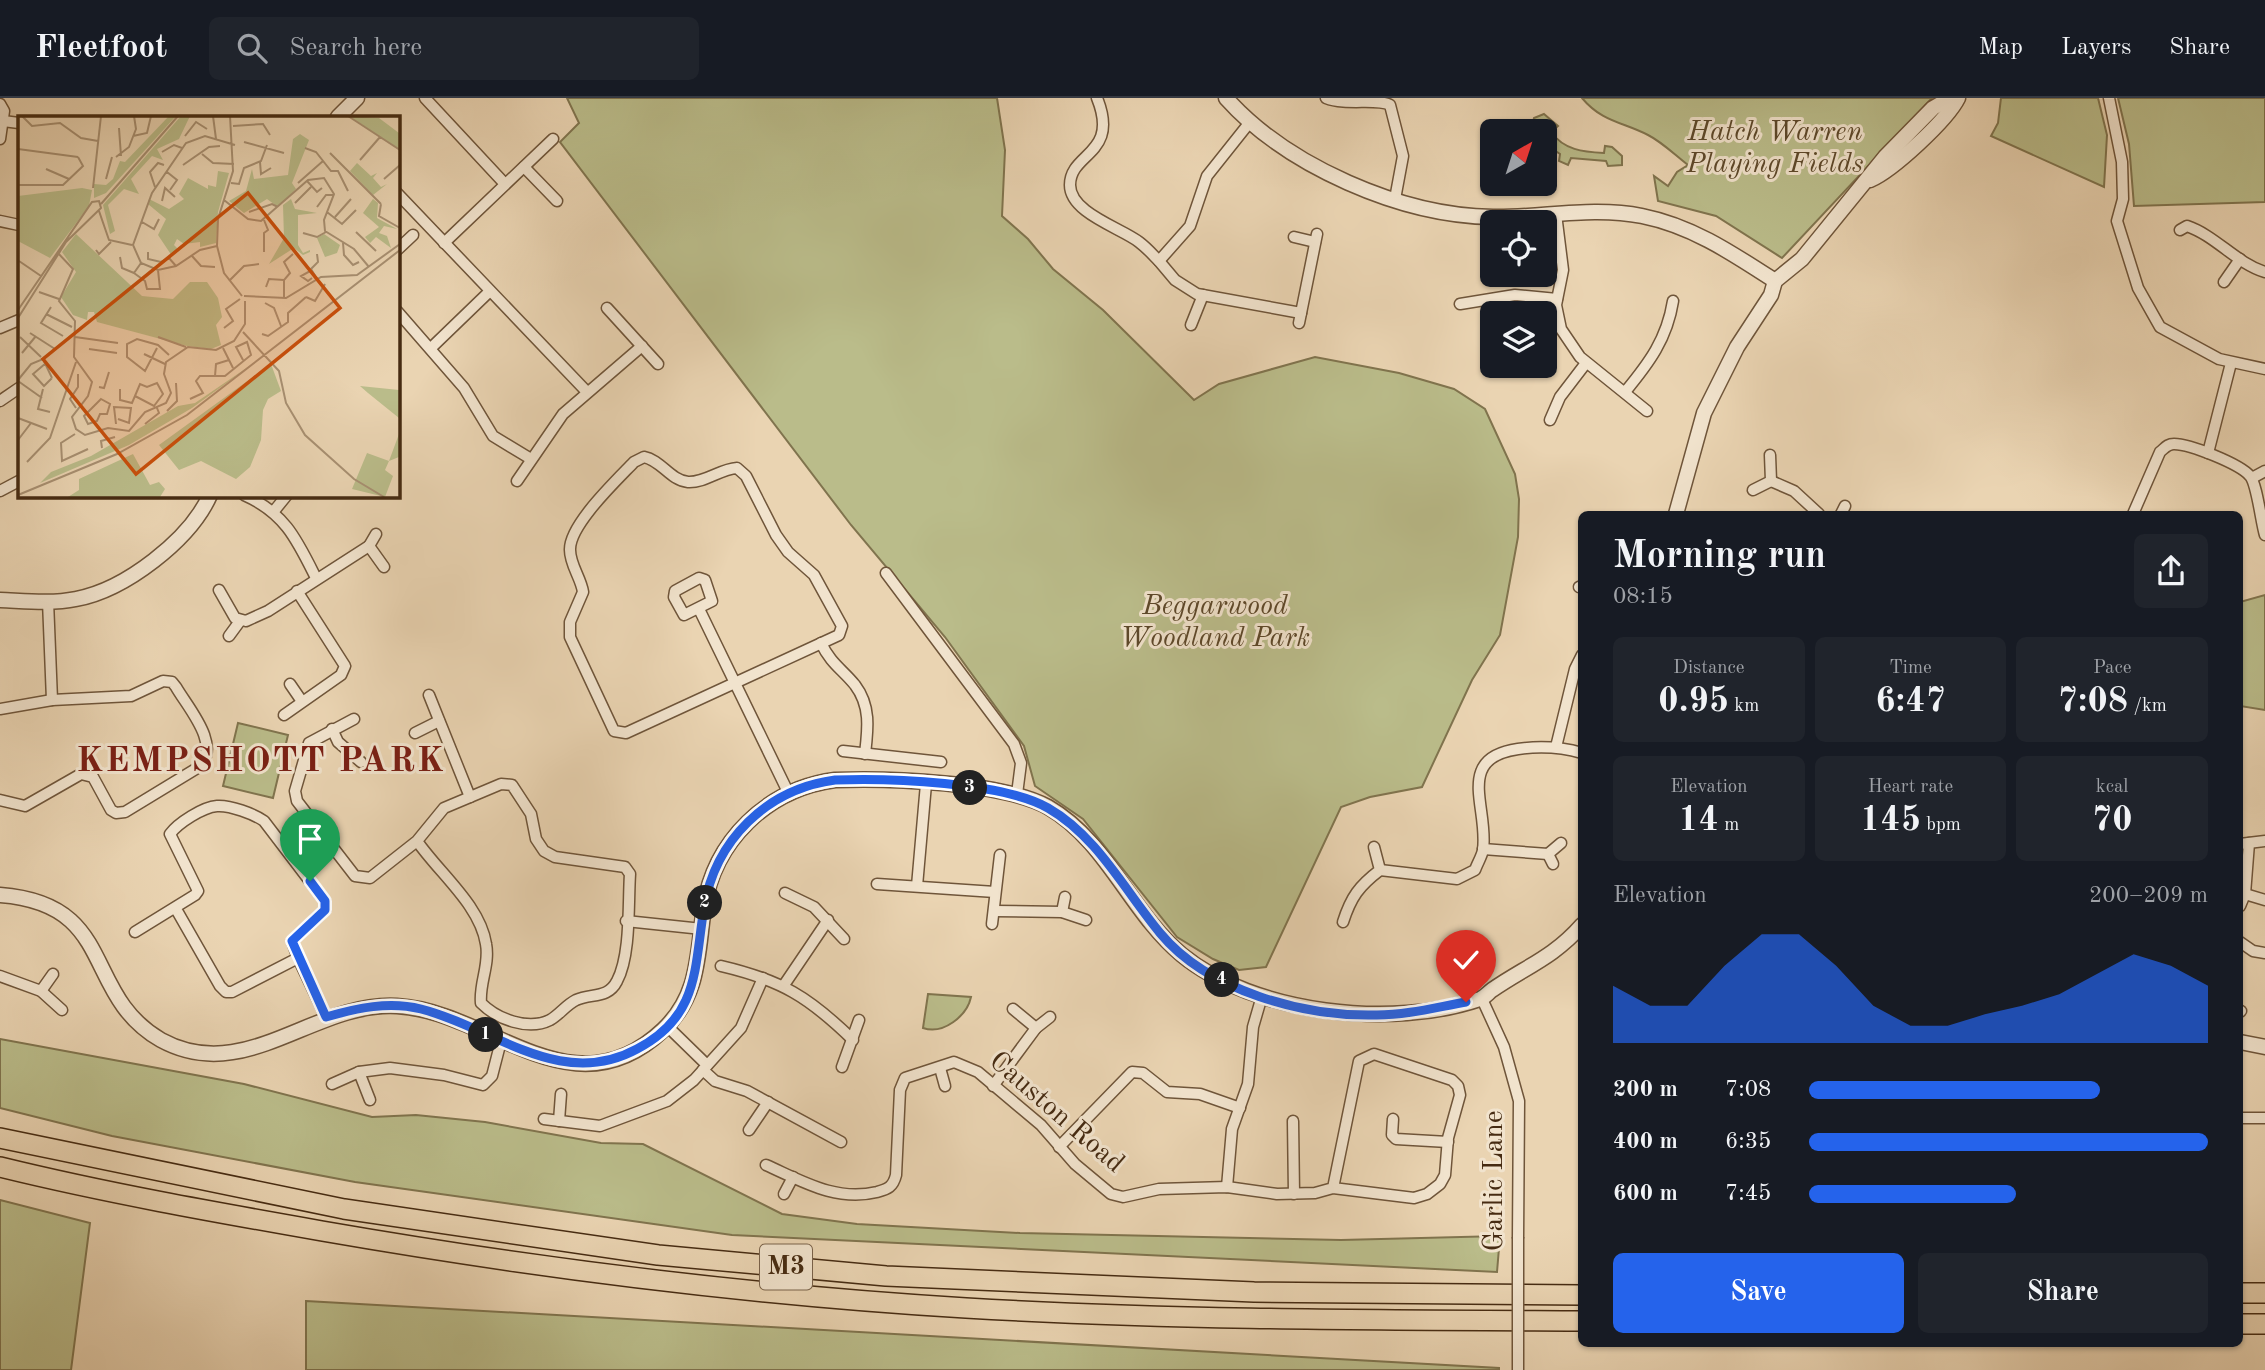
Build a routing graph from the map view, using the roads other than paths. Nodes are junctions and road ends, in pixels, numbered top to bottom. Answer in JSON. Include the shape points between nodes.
{"nodes":[{"id":1,"x":356,"y":98,"type":"edge"},
{"id":2,"x":425,"y":98,"type":"edge"},
{"id":3,"x":1097,"y":98,"type":"edge"},
{"id":4,"x":1226,"y":98,"type":"edge"},
{"id":5,"x":1326,"y":98,"type":"edge"},
{"id":6,"x":1951,"y":98,"type":"edge"},
{"id":7,"x":1958,"y":98,"type":"edge"},
{"id":8,"x":2109,"y":98,"type":"edge"},
{"id":9,"x":0,"y":104,"type":"edge"},
{"id":10,"x":339,"y":116,"type":"edge"},
{"id":11,"x":3,"y":121,"type":"junction"},
{"id":12,"x":1250,"y":122,"type":"junction"},
{"id":13,"x":18,"y":124,"type":"edge"},
{"id":14,"x":0,"y":139,"type":"edge"},
{"id":15,"x":554,"y":139,"type":"dead end"},
{"id":16,"x":524,"y":167,"type":"junction"},
{"id":17,"x":1868,"y":180,"type":"junction"},
{"id":18,"x":505,"y":184,"type":"junction"},
{"id":19,"x":399,"y":195,"type":"edge"},
{"id":20,"x":1395,"y":199,"type":"junction"},
{"id":21,"x":557,"y":201,"type":"dead end"},
{"id":22,"x":1557,"y":214,"type":"edge"},
{"id":23,"x":1480,"y":217,"type":"edge"},
{"id":24,"x":0,"y":221,"type":"edge"},
{"id":25,"x":1557,"y":222,"type":"edge"},
{"id":26,"x":18,"y":225,"type":"edge"},
{"id":27,"x":2180,"y":230,"type":"dead end"},
{"id":28,"x":413,"y":235,"type":"dead end"},
{"id":29,"x":1294,"y":237,"type":"dead end"},
{"id":30,"x":444,"y":243,"type":"junction"},
{"id":31,"x":399,"y":248,"type":"edge"},
{"id":32,"x":2240,"y":259,"type":"junction"},
{"id":33,"x":1159,"y":261,"type":"junction"},
{"id":34,"x":2265,"y":272,"type":"edge"},
{"id":35,"x":1774,"y":281,"type":"junction"},
{"id":36,"x":2224,"y":282,"type":"dead end"},
{"id":37,"x":489,"y":291,"type":"junction"},
{"id":38,"x":1203,"y":295,"type":"junction"},
{"id":39,"x":1557,"y":299,"type":"junction"},
{"id":40,"x":1674,"y":301,"type":"dead end"},
{"id":41,"x":1460,"y":304,"type":"dead end"},
{"id":42,"x":607,"y":308,"type":"dead end"},
{"id":43,"x":399,"y":313,"type":"edge"},
{"id":44,"x":18,"y":320,"type":"edge"},
{"id":45,"x":1191,"y":325,"type":"dead end"},
{"id":46,"x":0,"y":328,"type":"edge"},
{"id":47,"x":642,"y":346,"type":"junction"},
{"id":48,"x":432,"y":347,"type":"junction"},
{"id":49,"x":1586,"y":363,"type":"junction"},
{"id":50,"x":2231,"y":363,"type":"junction"},
{"id":51,"x":658,"y":364,"type":"dead end"},
{"id":52,"x":2265,"y":369,"type":"edge"},
{"id":53,"x":18,"y":389,"type":"edge"},
{"id":54,"x":587,"y":391,"type":"junction"},
{"id":55,"x":1625,"y":392,"type":"junction"},
{"id":56,"x":0,"y":401,"type":"edge"},
{"id":57,"x":1647,"y":411,"type":"dead end"},
{"id":58,"x":1550,"y":420,"type":"dead end"},
{"id":59,"x":2208,"y":453,"type":"junction"},
{"id":60,"x":1770,"y":455,"type":"dead end"},
{"id":61,"x":531,"y":459,"type":"junction"},
{"id":62,"x":2265,"y":471,"type":"edge"},
{"id":63,"x":2252,"y":478,"type":"junction"},
{"id":64,"x":517,"y":481,"type":"dead end"},
{"id":65,"x":1771,"y":481,"type":"junction"},
{"id":66,"x":18,"y":482,"type":"edge"},
{"id":67,"x":1753,"y":490,"type":"dead end"},
{"id":68,"x":0,"y":491,"type":"edge"},
{"id":69,"x":210,"y":497,"type":"edge"},
{"id":70,"x":248,"y":497,"type":"edge"},
{"id":71,"x":286,"y":497,"type":"edge"},
{"id":72,"x":275,"y":511,"type":"junction"},
{"id":73,"x":1677,"y":511,"type":"edge"},
{"id":74,"x":1816,"y":511,"type":"edge"},
{"id":75,"x":2134,"y":511,"type":"edge"},
{"id":76,"x":2265,"y":532,"type":"edge"},
{"id":77,"x":376,"y":534,"type":"dead end"},
{"id":78,"x":369,"y":545,"type":"junction"},
{"id":79,"x":384,"y":567,"type":"dead end"},
{"id":80,"x":886,"y":573,"type":"dead end"},
{"id":81,"x":316,"y":578,"type":"junction"},
{"id":82,"x":219,"y":590,"type":"dead end"},
{"id":83,"x":297,"y":591,"type":"junction"},
{"id":84,"x":0,"y":600,"type":"edge"},
{"id":85,"x":48,"y":601,"type":"junction"},
{"id":86,"x":699,"y":609,"type":"dead end"},
{"id":87,"x":240,"y":621,"type":"junction"},
{"id":88,"x":229,"y":636,"type":"dead end"},
{"id":89,"x":821,"y":643,"type":"junction"},
{"id":90,"x":1578,"y":663,"type":"edge"},
{"id":91,"x":736,"y":681,"type":"junction"},
{"id":92,"x":290,"y":684,"type":"dead end"},
{"id":93,"x":429,"y":695,"type":"dead end"},
{"id":94,"x":301,"y":700,"type":"junction"},
{"id":95,"x":52,"y":701,"type":"junction"},
{"id":96,"x":0,"y":709,"type":"edge"},
{"id":97,"x":284,"y":715,"type":"dead end"},
{"id":98,"x":354,"y":719,"type":"dead end"},
{"id":99,"x":439,"y":721,"type":"junction"},
{"id":100,"x":332,"y":729,"type":"junction"},
{"id":101,"x":415,"y":733,"type":"dead end"},
{"id":102,"x":1556,"y":747,"type":"junction"},
{"id":103,"x":843,"y":751,"type":"dead end"},
{"id":104,"x":1578,"y":752,"type":"edge"},
{"id":105,"x":865,"y":754,"type":"junction"},
{"id":106,"x":361,"y":762,"type":"dead end"},
{"id":107,"x":941,"y":762,"type":"dead end"},
{"id":108,"x":926,"y":784,"type":"junction"},
{"id":109,"x":788,"y":792,"type":"junction"},
{"id":110,"x":1017,"y":794,"type":"junction"},
{"id":111,"x":470,"y":797,"type":"junction"},
{"id":112,"x":0,"y":800,"type":"edge"},
{"id":113,"x":417,"y":841,"type":"junction"},
{"id":114,"x":2265,"y":841,"type":"edge"},
{"id":115,"x":2245,"y":843,"type":"edge"},
{"id":116,"x":1561,"y":844,"type":"dead end"},
{"id":117,"x":1374,"y":847,"type":"dead end"},
{"id":118,"x":1483,"y":849,"type":"junction"},
{"id":119,"x":1000,"y":855,"type":"dead end"},
{"id":120,"x":1380,"y":870,"type":"junction"},
{"id":121,"x":877,"y":884,"type":"dead end"},
{"id":122,"x":917,"y":886,"type":"junction"},
{"id":123,"x":995,"y":892,"type":"junction"},
{"id":124,"x":785,"y":893,"type":"dead end"},
{"id":125,"x":2245,"y":894,"type":"junction"},
{"id":126,"x":0,"y":895,"type":"edge"},
{"id":127,"x":1065,"y":897,"type":"dead end"},
{"id":128,"x":2243,"y":899,"type":"edge"},
{"id":129,"x":2265,"y":900,"type":"edge"},
{"id":130,"x":176,"y":909,"type":"junction"},
{"id":131,"x":994,"y":911,"type":"junction"},
{"id":132,"x":1062,"y":912,"type":"junction"},
{"id":133,"x":828,"y":920,"type":"junction"},
{"id":134,"x":1086,"y":920,"type":"dead end"},
{"id":135,"x":626,"y":921,"type":"junction"},
{"id":136,"x":1343,"y":922,"type":"dead end"},
{"id":137,"x":992,"y":924,"type":"dead end"},
{"id":138,"x":702,"y":929,"type":"junction"},
{"id":139,"x":1578,"y":930,"type":"edge"},
{"id":140,"x":135,"y":932,"type":"dead end"},
{"id":141,"x":844,"y":939,"type":"dead end"},
{"id":142,"x":2243,"y":944,"type":"edge"},
{"id":143,"x":2265,"y":953,"type":"edge"},
{"id":144,"x":298,"y":958,"type":"junction"},
{"id":145,"x":721,"y":966,"type":"dead end"},
{"id":146,"x":53,"y":974,"type":"dead end"},
{"id":147,"x":0,"y":976,"type":"edge"},
{"id":148,"x":763,"y":978,"type":"junction"},
{"id":149,"x":784,"y":985,"type":"junction"},
{"id":150,"x":41,"y":991,"type":"junction"},
{"id":151,"x":1262,"y":996,"type":"junction"},
{"id":152,"x":1482,"y":999,"type":"junction"},
{"id":153,"x":1013,"y":1009,"type":"dead end"},
{"id":154,"x":62,"y":1010,"type":"dead end"},
{"id":155,"x":326,"y":1017,"type":"junction"},
{"id":156,"x":1050,"y":1017,"type":"dead end"},
{"id":157,"x":859,"y":1020,"type":"dead end"},
{"id":158,"x":667,"y":1026,"type":"junction"},
{"id":159,"x":1036,"y":1028,"type":"junction"},
{"id":160,"x":853,"y":1040,"type":"junction"},
{"id":161,"x":501,"y":1041,"type":"junction"},
{"id":162,"x":2243,"y":1042,"type":"edge"},
{"id":163,"x":2265,"y":1046,"type":"edge"},
{"id":164,"x":842,"y":1067,"type":"dead end"},
{"id":165,"x":705,"y":1068,"type":"junction"},
{"id":166,"x":940,"y":1069,"type":"junction"},
{"id":167,"x":359,"y":1072,"type":"junction"},
{"id":168,"x":332,"y":1084,"type":"dead end"},
{"id":169,"x":945,"y":1086,"type":"dead end"},
{"id":170,"x":993,"y":1086,"type":"junction"},
{"id":171,"x":561,"y":1094,"type":"dead end"},
{"id":172,"x":370,"y":1100,"type":"dead end"},
{"id":173,"x":768,"y":1102,"type":"junction"},
{"id":174,"x":1240,"y":1108,"type":"junction"},
{"id":175,"x":2243,"y":1118,"type":"edge"},
{"id":176,"x":2265,"y":1118,"type":"edge"},
{"id":177,"x":544,"y":1119,"type":"dead end"},
{"id":178,"x":1393,"y":1119,"type":"dead end"},
{"id":179,"x":559,"y":1121,"type":"junction"},
{"id":180,"x":1293,"y":1121,"type":"dead end"},
{"id":181,"x":749,"y":1130,"type":"dead end"},
{"id":182,"x":0,"y":1138,"type":"edge"},
{"id":183,"x":841,"y":1142,"type":"dead end"},
{"id":184,"x":1448,"y":1142,"type":"junction"},
{"id":185,"x":1059,"y":1147,"type":"junction"},
{"id":186,"x":766,"y":1165,"type":"dead end"},
{"id":187,"x":0,"y":1167,"type":"edge"},
{"id":188,"x":793,"y":1177,"type":"junction"},
{"id":189,"x":1227,"y":1187,"type":"junction"},
{"id":190,"x":1333,"y":1188,"type":"junction"},
{"id":191,"x":784,"y":1194,"type":"dead end"},
{"id":192,"x":1294,"y":1194,"type":"junction"},
{"id":193,"x":2243,"y":1293,"type":"edge"},
{"id":194,"x":2265,"y":1293,"type":"edge"},
{"id":195,"x":1578,"y":1295,"type":"edge"},
{"id":196,"x":1578,"y":1321,"type":"edge"},
{"id":197,"x":2243,"y":1324,"type":"edge"},
{"id":198,"x":2265,"y":1324,"type":"edge"},
{"id":199,"x":1518,"y":1370,"type":"edge"}],
"edges":[{"from":1,"to":10,"type":"street"},
{"from":2,"to":18,"type":"street"},
{"from":3,"to":33,"type":"street","via":[[1102,134],[1071,178],[1072,195],[1087,211],[1139,242]]},
{"from":4,"to":12,"type":"street"},
{"from":5,"to":20,"type":"street","via":[[1345,103],[1377,98],[1390,105],[1403,156]]},
{"from":6,"to":17,"type":"street","via":[[1933,108]]},
{"from":7,"to":17,"type":"street","via":[[1945,120],[1891,169]]},
{"from":8,"to":50,"type":"street","via":[[2122,170],[2122,209],[2117,221],[2138,288],[2160,327]]},
{"from":9,"to":11,"type":"street"},
{"from":11,"to":13,"type":"street"},
{"from":11,"to":14,"type":"street"},
{"from":12,"to":20,"type":"street","via":[[1331,174]]},
{"from":12,"to":33,"type":"street","via":[[1207,176],[1190,226]]},
{"from":15,"to":16,"type":"street"},
{"from":16,"to":18,"type":"street"},
{"from":16,"to":21,"type":"street"},
{"from":17,"to":35,"type":"street","via":[[1802,259]]},
{"from":18,"to":30,"type":"street"},
{"from":19,"to":30,"type":"street"},
{"from":20,"to":23,"type":"street"},
{"from":22,"to":35,"type":"street","via":[[1610,212],[1674,225],[1722,246]]},
{"from":24,"to":26,"type":"street"},
{"from":25,"to":39,"type":"street","via":[[1563,270]]},
{"from":27,"to":32,"type":"street","via":[[2188,226],[2201,231]]},
{"from":28,"to":31,"type":"street"},
{"from":29,"to":38,"type":"street","via":[[1316,238],[1300,318]]},
{"from":30,"to":37,"type":"street"},
{"from":32,"to":34,"type":"street"},
{"from":32,"to":36,"type":"street"},
{"from":33,"to":38,"type":"street","via":[[1181,284]]},
{"from":35,"to":73,"type":"street","via":[[1771,295],[1737,347],[1704,413]]},
{"from":37,"to":48,"type":"street"},
{"from":37,"to":54,"type":"street"},
{"from":38,"to":45,"type":"street"},
{"from":39,"to":41,"type":"street","via":[[1515,295]]},
{"from":39,"to":49,"type":"street","via":[[1560,329]]},
{"from":40,"to":55,"type":"street","via":[[1660,348]]},
{"from":42,"to":47,"type":"street"},
{"from":43,"to":48,"type":"street"},
{"from":44,"to":46,"type":"street"},
{"from":47,"to":51,"type":"street"},
{"from":47,"to":54,"type":"street"},
{"from":48,"to":61,"type":"street","via":[[494,436]]},
{"from":49,"to":55,"type":"street"},
{"from":49,"to":58,"type":"street","via":[[1560,397]]},
{"from":50,"to":52,"type":"street"},
{"from":50,"to":59,"type":"street"},
{"from":53,"to":56,"type":"street"},
{"from":54,"to":61,"type":"street","via":[[563,414]]},
{"from":55,"to":57,"type":"street"},
{"from":59,"to":63,"type":"street"},
{"from":59,"to":75,"type":"street","via":[[2168,445],[2160,452]]},
{"from":60,"to":65,"type":"street"},
{"from":61,"to":64,"type":"street"},
{"from":62,"to":63,"type":"street"},
{"from":63,"to":76,"type":"street"},
{"from":65,"to":67,"type":"street"},
{"from":65,"to":74,"type":"street","via":[[1794,491]]},
{"from":66,"to":68,"type":"street"},
{"from":69,"to":85,"type":"street","via":[[188,530],[135,572],[88,596]]},
{"from":70,"to":72,"type":"street"},
{"from":71,"to":72,"type":"street"},
{"from":72,"to":81,"type":"street"},
{"from":77,"to":78,"type":"street"},
{"from":78,"to":79,"type":"street"},
{"from":78,"to":81,"type":"street"},
{"from":80,"to":110,"type":"street","via":[[1014,744],[1021,763]]},
{"from":81,"to":83,"type":"street"},
{"from":82,"to":87,"type":"street"},
{"from":83,"to":87,"type":"street","via":[[268,611]]},
{"from":83,"to":94,"type":"street","via":[[345,666],[341,674]]},
{"from":84,"to":85,"type":"street"},
{"from":85,"to":95,"type":"street"},
{"from":86,"to":91,"type":"street"},
{"from":87,"to":88,"type":"street"},
{"from":89,"to":91,"type":"street"},
{"from":89,"to":91,"type":"street","via":[[839,635],[842,626],[814,575],[776,535],[746,476],[737,468],[727,468],[697,482],[687,481],[644,457],[614,482],[573,536],[569,548],[583,592],[570,622],[570,637],[614,731],[626,733]]},
{"from":89,"to":105,"type":"street","via":[[866,705]]},
{"from":90,"to":102,"type":"street"},
{"from":91,"to":109,"type":"street"},
{"from":92,"to":94,"type":"street"},
{"from":93,"to":99,"type":"street"},
{"from":94,"to":97,"type":"street"},
{"from":95,"to":96,"type":"street"},
{"from":95,"to":112,"type":"street","via":[[131,696],[163,681],[172,682],[204,732],[203,763],[121,813],[111,810],[88,774],[25,806]]},
{"from":98,"to":100,"type":"street"},
{"from":99,"to":101,"type":"street"},
{"from":99,"to":111,"type":"street"},
{"from":100,"to":106,"type":"street","via":[[338,742]]},
{"from":100,"to":113,"type":"street","via":[[309,743],[295,791],[298,801],[355,876],[370,878]]},
{"from":102,"to":104,"type":"street"},
{"from":102,"to":118,"type":"street","via":[[1497,753],[1485,763],[1478,788]]},
{"from":103,"to":105,"type":"street"},
{"from":105,"to":107,"type":"street"},
{"from":108,"to":109,"type":"street","via":[[835,780]]},
{"from":108,"to":110,"type":"street"},
{"from":108,"to":122,"type":"street"},
{"from":109,"to":138,"type":"street","via":[[749,820],[723,854],[712,876]]},
{"from":110,"to":151,"type":"street","via":[[1076,827],[1183,956],[1209,974]]},
{"from":111,"to":113,"type":"street","via":[[444,808]]},
{"from":111,"to":135,"type":"street","via":[[501,784],[512,785],[531,814],[536,839],[544,851],[555,857],[625,867],[630,874]]},
{"from":113,"to":135,"type":"street","via":[[475,913],[487,945],[481,1003],[503,1017],[530,1025],[544,1023],[576,1000],[609,992],[622,966]]},
{"from":114,"to":115,"type":"street"},
{"from":115,"to":125,"type":"street"},
{"from":116,"to":118,"type":"street","via":[[1550,859]]},
{"from":117,"to":120,"type":"street"},
{"from":118,"to":120,"type":"street","via":[[1475,870],[1457,879]]},
{"from":119,"to":123,"type":"street"},
{"from":120,"to":136,"type":"street","via":[[1350,898]]},
{"from":121,"to":122,"type":"street"},
{"from":122,"to":123,"type":"street"},
{"from":123,"to":131,"type":"street"},
{"from":124,"to":133,"type":"street","via":[[814,907]]},
{"from":125,"to":128,"type":"street"},
{"from":125,"to":129,"type":"street"},
{"from":126,"to":155,"type":"street","via":[[39,900],[72,920],[93,947],[122,1006],[142,1026],[173,1045],[208,1054],[237,1053]]},
{"from":127,"to":132,"type":"street"},
{"from":130,"to":140,"type":"street"},
{"from":130,"to":144,"type":"street","via":[[226,992],[241,989]]},
{"from":130,"to":144,"type":"street","via":[[198,891],[170,840],[174,828],[218,806],[256,816],[325,901],[325,910],[292,941]]},
{"from":131,"to":132,"type":"street"},
{"from":131,"to":137,"type":"street"},
{"from":132,"to":134,"type":"street"},
{"from":133,"to":141,"type":"street"},
{"from":133,"to":149,"type":"street"},
{"from":135,"to":138,"type":"street"},
{"from":138,"to":158,"type":"street","via":[[693,986]]},
{"from":139,"to":152,"type":"street","via":[[1545,959]]},
{"from":142,"to":143,"type":"street"},
{"from":144,"to":155,"type":"street"},
{"from":145,"to":148,"type":"street"},
{"from":146,"to":150,"type":"street"},
{"from":147,"to":150,"type":"street"},
{"from":148,"to":149,"type":"street"},
{"from":148,"to":165,"type":"street","via":[[741,1028]]},
{"from":149,"to":160,"type":"street","via":[[819,1007]]},
{"from":150,"to":154,"type":"street"},
{"from":151,"to":152,"type":"street","via":[[1329,1011],[1377,1015]]},
{"from":151,"to":174,"type":"street"},
{"from":152,"to":199,"type":"street","name":"Garlic Lane","bridge":true,"via":[[1504,1047],[1519,1101]]},
{"from":153,"to":159,"type":"street"},
{"from":155,"to":161,"type":"street","via":[[370,1007],[409,1007]]},
{"from":156,"to":159,"type":"street"},
{"from":157,"to":160,"type":"street"},
{"from":158,"to":161,"type":"street","via":[[635,1051],[597,1062],[549,1060]]},
{"from":158,"to":165,"type":"street"},
{"from":159,"to":170,"type":"street"},
{"from":160,"to":164,"type":"street"},
{"from":161,"to":167,"type":"street","via":[[492,1076],[483,1085],[390,1068]]},
{"from":162,"to":163,"type":"street"},
{"from":165,"to":173,"type":"street","via":[[715,1081]]},
{"from":165,"to":179,"type":"street","via":[[667,1101],[614,1123],[600,1126]]},
{"from":166,"to":169,"type":"street","name":"Causton Road"},
{"from":166,"to":170,"type":"street","name":"Causton Road","via":[[954,1062],[967,1065]]},
{"from":166,"to":188,"type":"street","name":"Causton Road","via":[[905,1078],[900,1090],[894,1184],[842,1196]]},
{"from":167,"to":168,"type":"street"},
{"from":167,"to":172,"type":"street"},
{"from":170,"to":185,"type":"street","name":"Causton Road","via":[[1041,1125]]},
{"from":171,"to":179,"type":"street"},
{"from":173,"to":181,"type":"street"},
{"from":173,"to":183,"type":"street"},
{"from":174,"to":185,"type":"street","via":[[1200,1094],[1167,1092],[1143,1073],[1132,1072]]},
{"from":174,"to":189,"type":"street","via":[[1232,1129]]},
{"from":175,"to":176,"type":"street"},
{"from":177,"to":179,"type":"street"},
{"from":178,"to":184,"type":"street","via":[[1396,1139]]},
{"from":180,"to":192,"type":"street"},
{"from":182,"to":195,"type":"highway","number":"M3","via":[[344,1209],[658,1255],[886,1276],[1172,1289]]},
{"from":184,"to":190,"type":"street","via":[[1445,1175],[1427,1194],[1413,1198]]},
{"from":184,"to":190,"type":"street","via":[[1460,1095],[1452,1080],[1374,1054],[1365,1056],[1356,1070]]},
{"from":185,"to":189,"type":"street","name":"Causton Road","via":[[1111,1194],[1123,1198],[1158,1189]]},
{"from":186,"to":188,"type":"street","name":"Causton Road"},
{"from":187,"to":196,"type":"highway","number":"M3","via":[[189,1208],[450,1253],[700,1287],[965,1308],[1216,1318]]},
{"from":188,"to":191,"type":"street"},
{"from":189,"to":192,"type":"street"},
{"from":190,"to":192,"type":"street"},
{"from":193,"to":194,"type":"highway"},
{"from":197,"to":198,"type":"highway"}]}
